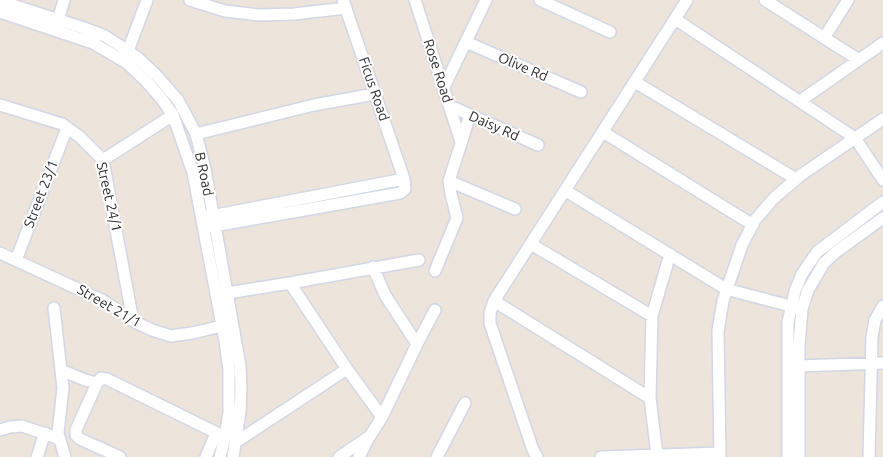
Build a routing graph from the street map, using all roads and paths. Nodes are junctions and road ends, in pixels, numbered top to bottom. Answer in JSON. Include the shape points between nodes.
{"nodes":[{"id":1,"x":64,"y":0,"type":"edge"},
{"id":2,"x":147,"y":0,"type":"edge"},
{"id":3,"x":190,"y":0,"type":"edge"},
{"id":4,"x":415,"y":0,"type":"edge"},
{"id":5,"x":486,"y":0,"type":"edge"},
{"id":6,"x":540,"y":0,"type":"edge"},
{"id":7,"x":687,"y":0,"type":"edge"},
{"id":8,"x":848,"y":0,"type":"edge"},
{"id":9,"x":0,"y":1,"type":"edge"},
{"id":10,"x":770,"y":1,"type":"edge"},
{"id":11,"x":344,"y":4,"type":"edge"},
{"id":12,"x":0,"y":12,"type":"edge"},
{"id":13,"x":675,"y":19,"type":"junction"},
{"id":14,"x":56,"y":25,"type":"junction"},
{"id":15,"x":610,"y":32,"type":"dead end"},
{"id":16,"x":824,"y":38,"type":"junction"},
{"id":17,"x":466,"y":42,"type":"junction"},
{"id":18,"x":883,"y":43,"type":"edge"},
{"id":19,"x":128,"y":50,"type":"junction"},
{"id":20,"x":859,"y":60,"type":"junction"},
{"id":21,"x":635,"y":82,"type":"junction"},
{"id":22,"x":444,"y":87,"type":"junction"},
{"id":23,"x":581,"y":92,"type":"dead end"},
{"id":24,"x":375,"y":94,"type":"junction"},
{"id":25,"x":800,"y":101,"type":"junction"},
{"id":26,"x":0,"y":105,"type":"edge"},
{"id":27,"x":450,"y":106,"type":"junction"},
{"id":28,"x":173,"y":115,"type":"junction"},
{"id":29,"x":470,"y":115,"type":"junction"},
{"id":30,"x":883,"y":119,"type":"edge"},
{"id":31,"x":67,"y":128,"type":"junction"},
{"id":32,"x":603,"y":132,"type":"junction"},
{"id":33,"x":196,"y":134,"type":"junction"},
{"id":34,"x":855,"y":138,"type":"junction"},
{"id":35,"x":461,"y":142,"type":"junction"},
{"id":36,"x":538,"y":145,"type":"dead end"},
{"id":37,"x":103,"y":160,"type":"junction"},
{"id":38,"x":796,"y":179,"type":"junction"},
{"id":39,"x":883,"y":180,"type":"edge"},
{"id":40,"x":449,"y":181,"type":"junction"},
{"id":41,"x":566,"y":191,"type":"junction"},
{"id":42,"x":883,"y":202,"type":"edge"},
{"id":43,"x":515,"y":209,"type":"dead end"},
{"id":44,"x":883,"y":218,"type":"edge"},
{"id":45,"x":208,"y":221,"type":"junction"},
{"id":46,"x":752,"y":225,"type":"junction"},
{"id":47,"x":531,"y":244,"type":"junction"},
{"id":48,"x":0,"y":252,"type":"edge"},
{"id":49,"x":670,"y":254,"type":"junction"},
{"id":50,"x":16,"y":260,"type":"junction"},
{"id":51,"x":419,"y":260,"type":"dead end"},
{"id":52,"x":373,"y":267,"type":"junction"},
{"id":53,"x":435,"y":271,"type":"dead end"},
{"id":54,"x":290,"y":284,"type":"junction"},
{"id":55,"x":726,"y":289,"type":"junction"},
{"id":56,"x":227,"y":293,"type":"junction"},
{"id":57,"x":494,"y":301,"type":"junction"},
{"id":58,"x":883,"y":306,"type":"edge"},
{"id":59,"x":54,"y":308,"type":"dead end"},
{"id":60,"x":797,"y":308,"type":"junction"},
{"id":61,"x":436,"y":310,"type":"dead end"},
{"id":62,"x":652,"y":316,"type":"junction"},
{"id":63,"x":133,"y":321,"type":"junction"},
{"id":64,"x":222,"y":326,"type":"junction"},
{"id":65,"x":417,"y":344,"type":"junction"},
{"id":66,"x":877,"y":363,"type":"edge"},
{"id":67,"x":799,"y":366,"type":"junction"},
{"id":68,"x":347,"y":368,"type":"junction"},
{"id":69,"x":61,"y":370,"type":"junction"},
{"id":70,"x":97,"y":382,"type":"junction"},
{"id":71,"x":650,"y":398,"type":"junction"},
{"id":72,"x":465,"y":404,"type":"dead end"},
{"id":73,"x":382,"y":417,"type":"junction"},
{"id":74,"x":0,"y":430,"type":"edge"},
{"id":75,"x":46,"y":434,"type":"junction"},
{"id":76,"x":370,"y":436,"type":"junction"},
{"id":77,"x":226,"y":437,"type":"junction"},
{"id":78,"x":60,"y":439,"type":"junction"},
{"id":79,"x":657,"y":454,"type":"junction"},
{"id":80,"x":720,"y":455,"type":"edge"},
{"id":81,"x":37,"y":457,"type":"edge"},
{"id":82,"x":65,"y":457,"type":"edge"},
{"id":83,"x":120,"y":457,"type":"edge"},
{"id":84,"x":206,"y":457,"type":"edge"},
{"id":85,"x":220,"y":457,"type":"edge"},
{"id":86,"x":233,"y":457,"type":"edge"},
{"id":87,"x":339,"y":457,"type":"edge"},
{"id":88,"x":359,"y":457,"type":"edge"},
{"id":89,"x":437,"y":457,"type":"edge"},
{"id":90,"x":538,"y":457,"type":"edge"},
{"id":91,"x":601,"y":457,"type":"edge"},
{"id":92,"x":788,"y":457,"type":"edge"},
{"id":93,"x":799,"y":457,"type":"edge"},
{"id":94,"x":869,"y":457,"type":"edge"}],
"edges":[{"from":1,"to":14,"type":"street"},
{"from":2,"to":19,"type":"street"},
{"from":3,"to":11,"type":"street","via":[[225,11],[259,15],[294,14]]},
{"from":4,"to":22,"type":"street","name":"Rose Road"},
{"from":5,"to":17,"type":"street"},
{"from":6,"to":15,"type":"street"},
{"from":7,"to":13,"type":"street"},
{"from":8,"to":16,"type":"street"},
{"from":9,"to":14,"type":"street","name":"B Road"},
{"from":10,"to":16,"type":"street"},
{"from":11,"to":24,"type":"street","name":"Ficus Road"},
{"from":12,"to":14,"type":"street","name":"B Road"},
{"from":13,"to":21,"type":"street"},
{"from":13,"to":25,"type":"street"},
{"from":14,"to":19,"type":"street","name":"B Road","via":[[105,36]]},
{"from":14,"to":28,"type":"street","name":"B Road","via":[[127,63]]},
{"from":16,"to":20,"type":"street"},
{"from":17,"to":22,"type":"street"},
{"from":17,"to":23,"type":"street","name":"Olive Rd"},
{"from":18,"to":20,"type":"street"},
{"from":19,"to":33,"type":"street","name":"B Road","via":[[178,100]]},
{"from":20,"to":25,"type":"street"},
{"from":21,"to":32,"type":"street"},
{"from":21,"to":38,"type":"street"},
{"from":22,"to":27,"type":"street","name":"Rose Road"},
{"from":24,"to":33,"type":"street","via":[[314,105]]},
{"from":24,"to":45,"type":"street","name":"Ficus Road","via":[[404,179]]},
{"from":25,"to":34,"type":"street"},
{"from":26,"to":31,"type":"street","name":"Street 24/1"},
{"from":27,"to":29,"type":"street","name":"Daisy Rd"},
{"from":27,"to":35,"type":"street","name":"Rose Road"},
{"from":28,"to":37,"type":"street"},
{"from":28,"to":45,"type":"street","name":"B Road"},
{"from":29,"to":35,"type":"street"},
{"from":29,"to":36,"type":"street","name":"Daisy Rd"},
{"from":30,"to":34,"type":"street"},
{"from":31,"to":37,"type":"street","name":"Street 24/1"},
{"from":31,"to":50,"type":"street","name":"Street 23/1"},
{"from":32,"to":41,"type":"street"},
{"from":32,"to":46,"type":"street"},
{"from":33,"to":45,"type":"street","name":"B Road","via":[[205,169]]},
{"from":34,"to":38,"type":"street"},
{"from":34,"to":39,"type":"street"},
{"from":35,"to":40,"type":"street"},
{"from":37,"to":63,"type":"street","name":"Street 24/1"},
{"from":38,"to":46,"type":"street","via":[[774,198]]},
{"from":40,"to":43,"type":"street"},
{"from":40,"to":53,"type":"street","via":[[457,218]]},
{"from":41,"to":47,"type":"street"},
{"from":41,"to":49,"type":"street"},
{"from":42,"to":60,"type":"street","via":[[817,252],[802,274]]},
{"from":44,"to":60,"type":"street","via":[[824,262]]},
{"from":45,"to":56,"type":"street","name":"B Road"},
{"from":45,"to":64,"type":"street","name":"B Road"},
{"from":46,"to":55,"type":"street"},
{"from":47,"to":57,"type":"street"},
{"from":47,"to":62,"type":"street"},
{"from":48,"to":50,"type":"street","name":"Street 21/1"},
{"from":49,"to":55,"type":"street"},
{"from":49,"to":62,"type":"street"},
{"from":50,"to":63,"type":"street","name":"Street 21/1","via":[[104,301]]},
{"from":51,"to":52,"type":"street"},
{"from":52,"to":54,"type":"street"},
{"from":52,"to":65,"type":"street","via":[[385,295]]},
{"from":54,"to":56,"type":"street"},
{"from":54,"to":68,"type":"street"},
{"from":55,"to":60,"type":"street"},
{"from":55,"to":80,"type":"street","via":[[718,331]]},
{"from":56,"to":77,"type":"street","name":"B Road","via":[[241,378],[240,412]]},
{"from":57,"to":71,"type":"street"},
{"from":57,"to":90,"type":"street","via":[[490,323]]},
{"from":58,"to":66,"type":"street","via":[[875,320],[872,337]]},
{"from":59,"to":69,"type":"street"},
{"from":60,"to":67,"type":"street"},
{"from":60,"to":92,"type":"street","via":[[788,334]]},
{"from":61,"to":65,"type":"street"},
{"from":62,"to":71,"type":"street"},
{"from":63,"to":64,"type":"street","name":"Street 21/1","via":[[170,336]]},
{"from":64,"to":77,"type":"street","name":"B Road","via":[[230,380]]},
{"from":65,"to":73,"type":"street"},
{"from":66,"to":67,"type":"street"},
{"from":66,"to":94,"type":"street"},
{"from":67,"to":93,"type":"street"},
{"from":68,"to":73,"type":"street"},
{"from":68,"to":77,"type":"street"},
{"from":69,"to":70,"type":"street"},
{"from":69,"to":78,"type":"street"},
{"from":70,"to":77,"type":"street","via":[[101,378],[107,379]]},
{"from":70,"to":83,"type":"street","via":[[76,435]]},
{"from":71,"to":79,"type":"street"},
{"from":72,"to":89,"type":"street"},
{"from":73,"to":76,"type":"street"},
{"from":74,"to":75,"type":"street","via":[[22,426]]},
{"from":75,"to":78,"type":"street"},
{"from":75,"to":81,"type":"street"},
{"from":76,"to":87,"type":"street"},
{"from":76,"to":88,"type":"street"},
{"from":77,"to":84,"type":"street"},
{"from":77,"to":85,"type":"street","name":"B Road"},
{"from":77,"to":86,"type":"street","name":"B Road"},
{"from":78,"to":82,"type":"street"},
{"from":79,"to":80,"type":"street"},
{"from":79,"to":91,"type":"street"}]}
